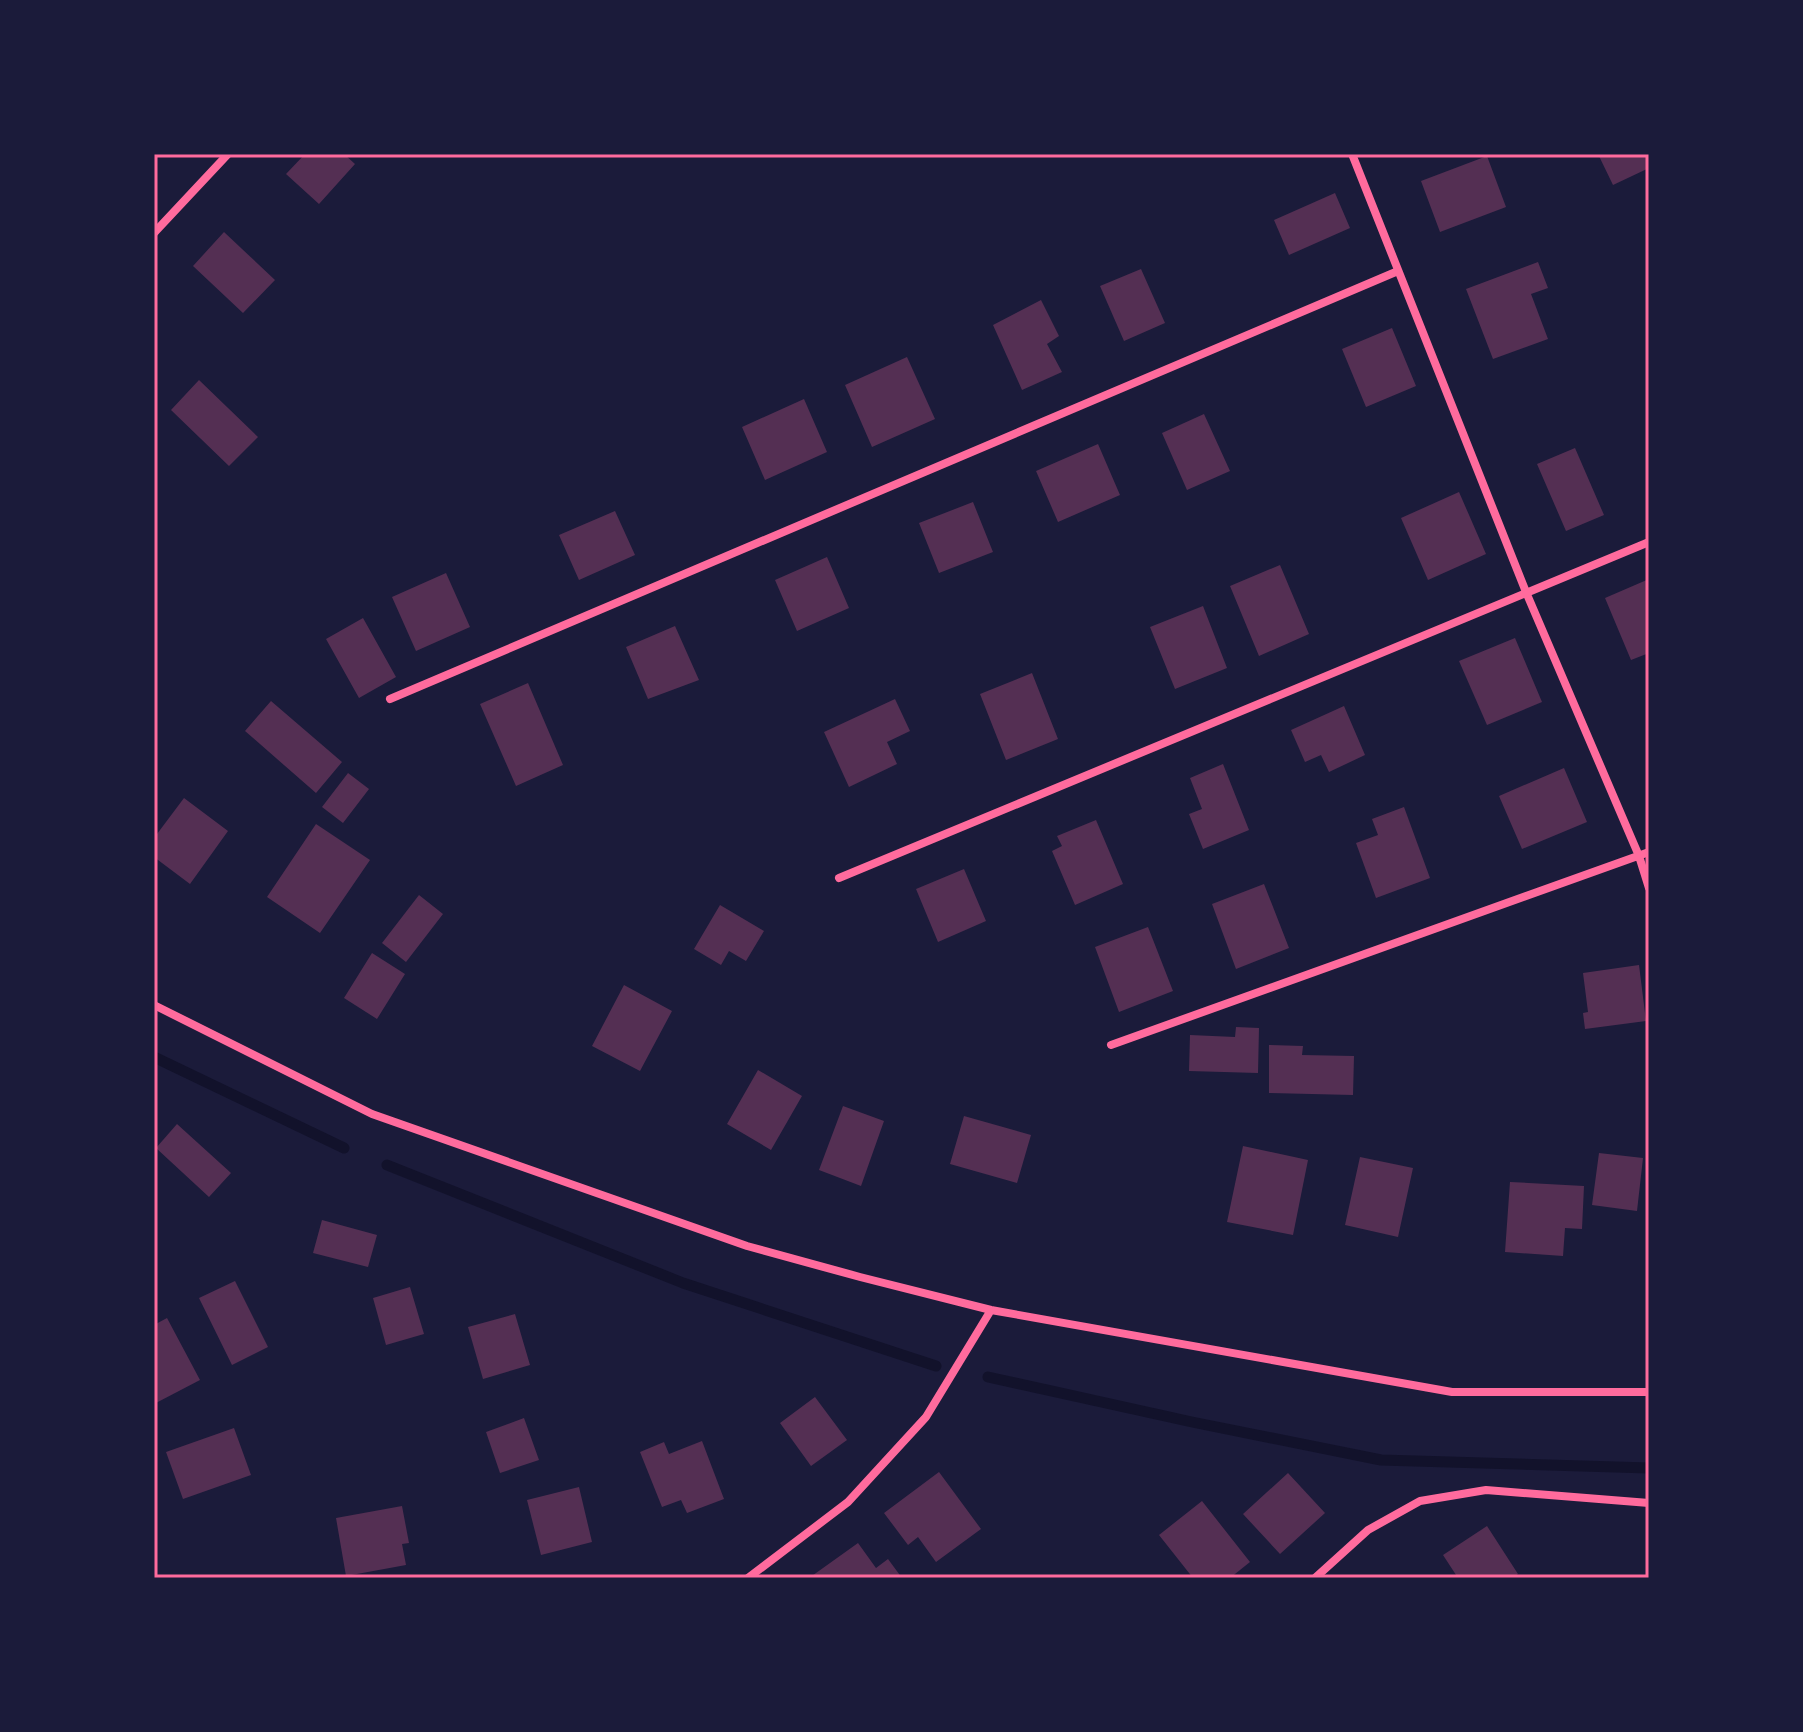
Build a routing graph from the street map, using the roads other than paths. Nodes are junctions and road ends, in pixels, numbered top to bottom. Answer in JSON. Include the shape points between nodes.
{"nodes":[{"id":1,"x":228,"y":154,"type":"edge"},
{"id":2,"x":1352,"y":154,"type":"edge"},
{"id":3,"x":154,"y":233,"type":"edge"},
{"id":4,"x":1398,"y":271,"type":"junction"},
{"id":5,"x":1649,"y":542,"type":"edge"},
{"id":6,"x":1526,"y":592,"type":"junction"},
{"id":7,"x":390,"y":699,"type":"dead end"},
{"id":8,"x":1649,"y":852,"type":"edge"},
{"id":9,"x":1639,"y":856,"type":"junction"},
{"id":10,"x":839,"y":878,"type":"dead end"},
{"id":11,"x":1649,"y":888,"type":"edge"},
{"id":12,"x":154,"y":1005,"type":"edge"},
{"id":13,"x":1111,"y":1045,"type":"dead end"},
{"id":14,"x":991,"y":1310,"type":"junction"},
{"id":15,"x":1649,"y":1392,"type":"edge"},
{"id":16,"x":1649,"y":1503,"type":"edge"},
{"id":17,"x":748,"y":1578,"type":"edge"},
{"id":18,"x":1315,"y":1578,"type":"edge"}],
"edges":[{"from":1,"to":3,"type":"street"},
{"from":2,"to":4,"type":"street"},
{"from":4,"to":6,"type":"street"},
{"from":4,"to":7,"type":"street"},
{"from":5,"to":6,"type":"street"},
{"from":6,"to":9,"type":"street"},
{"from":6,"to":10,"type":"street"},
{"from":8,"to":9,"type":"street"},
{"from":9,"to":11,"type":"street"},
{"from":9,"to":13,"type":"street"},
{"from":12,"to":14,"type":"street","via":[[372,1114],[747,1246]]},
{"from":14,"to":15,"type":"street","via":[[1452,1392]]},
{"from":14,"to":17,"type":"street","via":[[926,1417],[848,1502]]},
{"from":16,"to":18,"type":"street","via":[[1486,1490],[1420,1501],[1368,1530]]}]}
